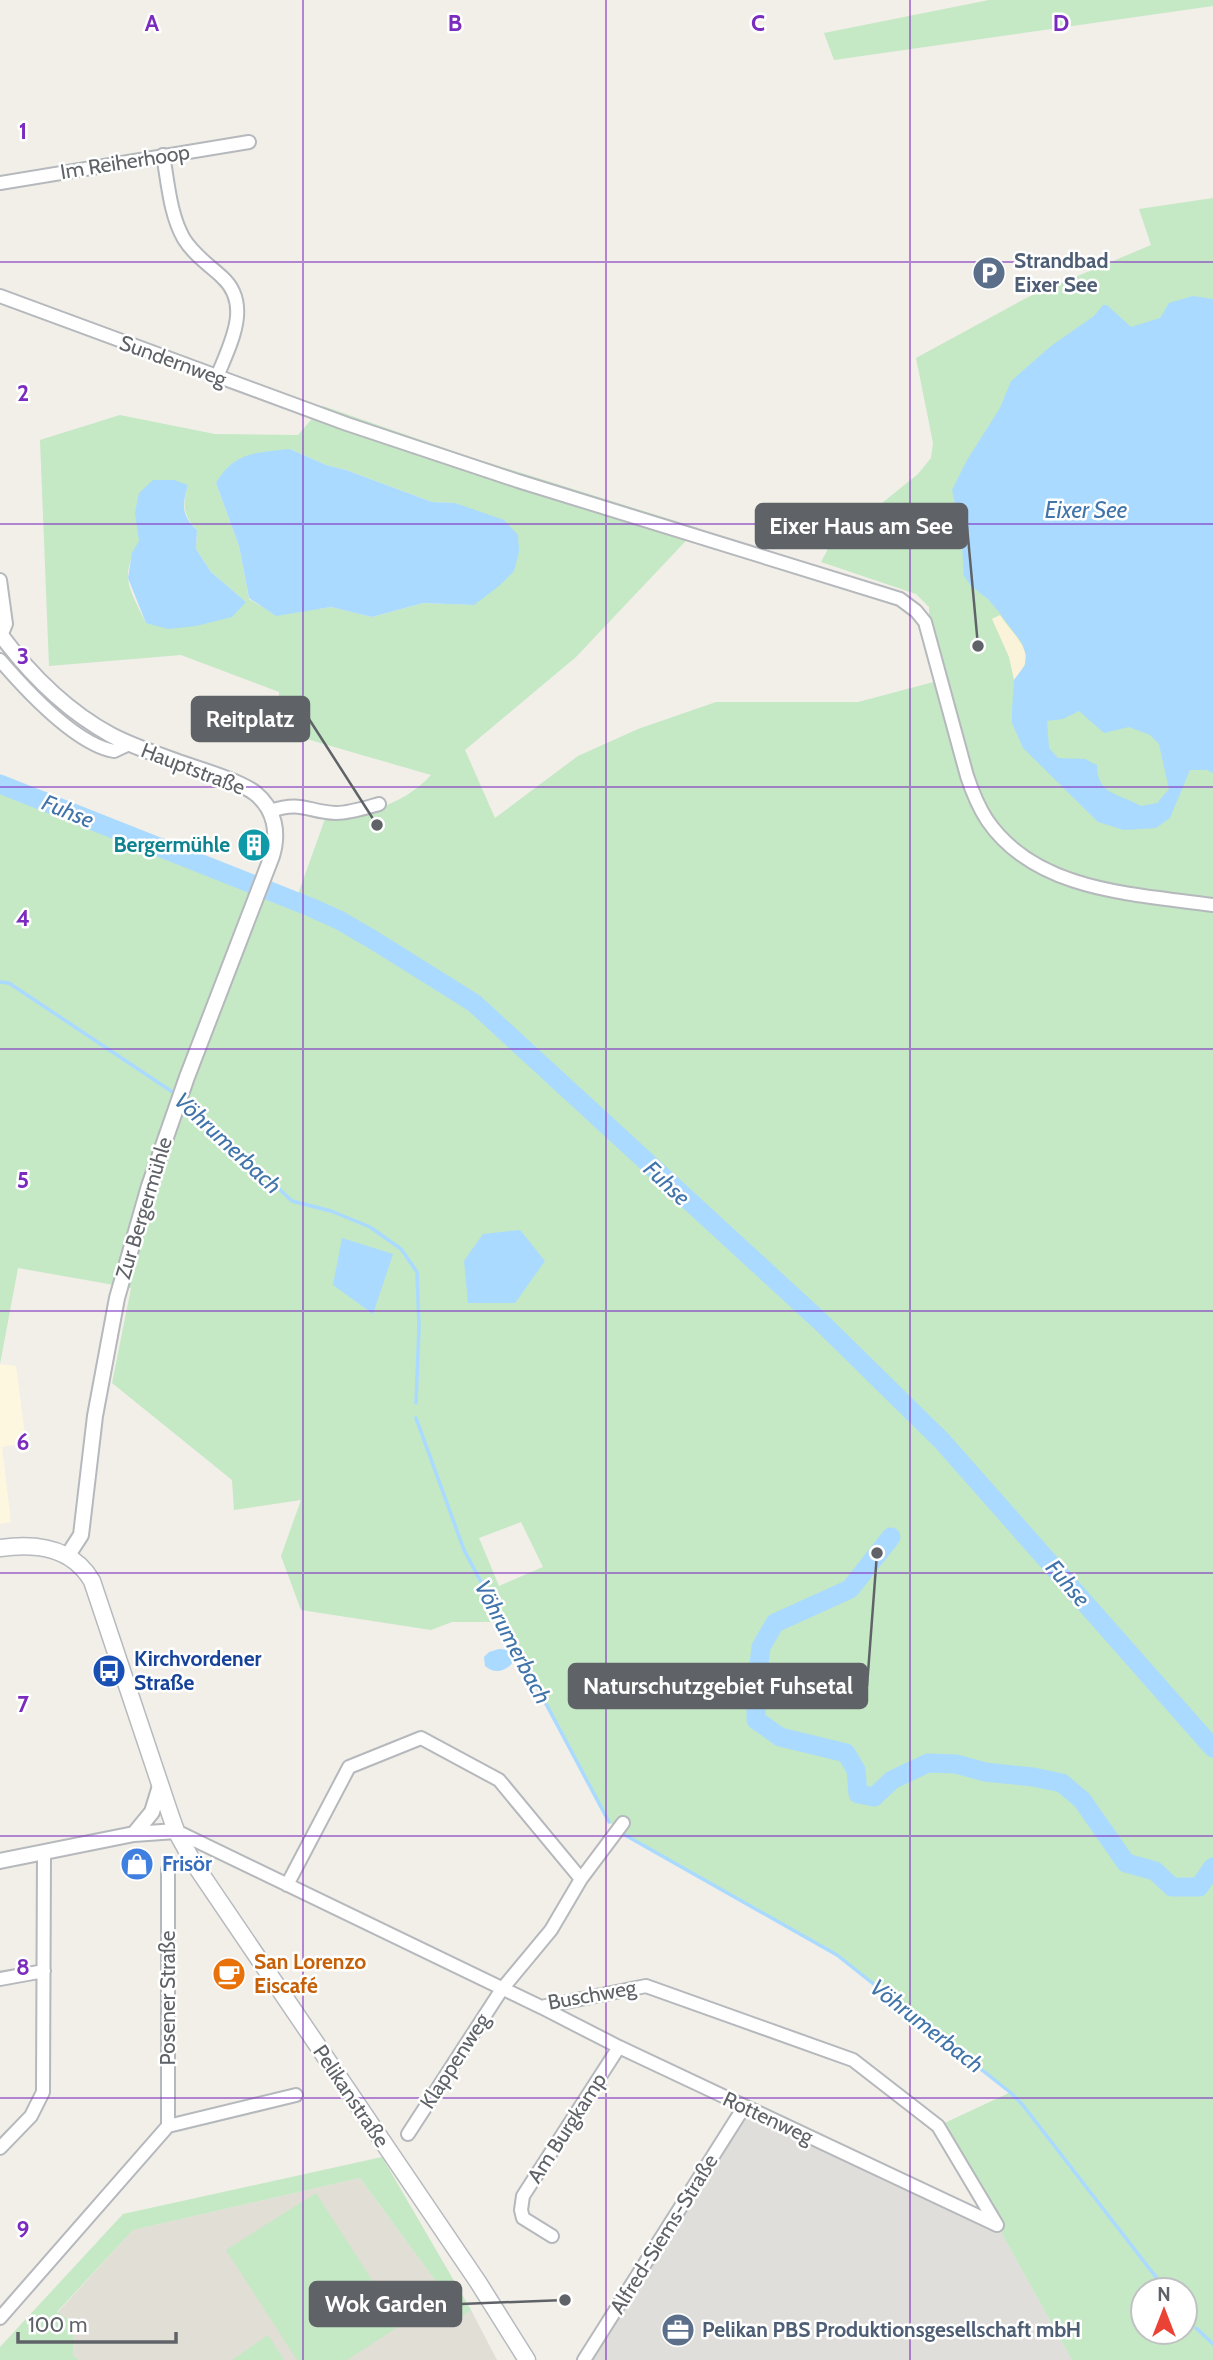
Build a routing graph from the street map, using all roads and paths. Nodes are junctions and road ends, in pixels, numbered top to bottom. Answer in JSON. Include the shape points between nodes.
{"nodes":[{"id":1,"x":249,"y":142,"type":"dead end"},
{"id":2,"x":163,"y":155,"type":"junction"},
{"id":3,"x":0,"y":183,"type":"edge"},
{"id":4,"x":0,"y":296,"type":"edge"},
{"id":5,"x":217,"y":377,"type":"junction"},
{"id":6,"x":0,"y":580,"type":"edge"},
{"id":7,"x":1,"y":635,"type":"edge"},
{"id":8,"x":0,"y":660,"type":"edge"},
{"id":9,"x":129,"y":744,"type":"junction"},
{"id":10,"x":379,"y":804,"type":"dead end"},
{"id":11,"x":270,"y":811,"type":"junction"},
{"id":12,"x":1213,"y":905,"type":"edge"},
{"id":13,"x":0,"y":1548,"type":"edge"},
{"id":14,"x":68,"y":1555,"type":"junction"},
{"id":15,"x":160,"y":1786,"type":"junction"},
{"id":16,"x":623,"y":1823,"type":"dead end"},
{"id":17,"x":176,"y":1831,"type":"junction"},
{"id":18,"x":134,"y":1834,"type":"junction"},
{"id":19,"x":44,"y":1853,"type":"junction"},
{"id":20,"x":0,"y":1861,"type":"edge"},
{"id":21,"x":168,"y":1870,"type":"dead end"},
{"id":22,"x":581,"y":1879,"type":"junction"},
{"id":23,"x":287,"y":1885,"type":"junction"},
{"id":24,"x":44,"y":1971,"type":"junction"},
{"id":25,"x":0,"y":1979,"type":"edge"},
{"id":26,"x":502,"y":1989,"type":"junction"},
{"id":27,"x":541,"y":2007,"type":"junction"},
{"id":28,"x":619,"y":2048,"type":"junction"},
{"id":29,"x":296,"y":2095,"type":"dead end"},
{"id":30,"x":744,"y":2107,"type":"junction"},
{"id":31,"x":169,"y":2126,"type":"junction"},
{"id":32,"x":408,"y":2134,"type":"dead end"},
{"id":33,"x":0,"y":2148,"type":"edge"},
{"id":34,"x":998,"y":2225,"type":"joint"},
{"id":35,"x":552,"y":2236,"type":"dead end"},
{"id":36,"x":0,"y":2318,"type":"edge"},
{"id":37,"x":527,"y":2360,"type":"edge"},
{"id":38,"x":584,"y":2360,"type":"edge"}],
"edges":[{"from":1,"to":2,"type":"street","name":"Im Reiherhoop"},
{"from":2,"to":3,"type":"street","name":"Im Reiherhoop"},
{"from":2,"to":5,"type":"street","via":[[179,228],[192,249],[228,283],[237,301],[238,320]]},
{"from":4,"to":5,"type":"street","name":"Sundernweg"},
{"from":5,"to":12,"type":"street","name":"Sundernweg","via":[[518,481],[909,604],[925,622],[975,798],[1003,838],[1047,872],[1078,883]]},
{"from":6,"to":7,"type":"street","name":"Hauptstraße","via":[[6,624]]},
{"from":7,"to":9,"type":"street","name":"Hauptstraße","via":[[74,710]]},
{"from":8,"to":9,"type":"street","name":"Hauptstraße","via":[[56,717],[85,738],[114,751]]},
{"from":9,"to":11,"type":"street","name":"Hauptstraße","via":[[246,788]]},
{"from":10,"to":11,"type":"street","via":[[336,813],[297,805]]},
{"from":11,"to":14,"type":"street","name":"Zur Bergermühle","via":[[276,838],[266,872],[174,1114],[117,1298],[95,1416],[81,1535]]},
{"from":13,"to":14,"type":"main road","via":[[24,1546]]},
{"from":14,"to":15,"type":"main road","via":[[92,1581]]},
{"from":15,"to":17,"type":"main road"},
{"from":15,"to":18,"type":"street","via":[[152,1812]]},
{"from":16,"to":22,"type":"street","name":"Klappenweg"},
{"from":17,"to":18,"type":"street"},
{"from":17,"to":23,"type":"street","name":"Buschweg"},
{"from":17,"to":37,"type":"main road","name":"Pelikanstraße","via":[[210,1889]]},
{"from":18,"to":19,"type":"street"},
{"from":19,"to":20,"type":"street"},
{"from":19,"to":24,"type":"street"},
{"from":21,"to":31,"type":"street","name":"Posener Straße"},
{"from":22,"to":23,"type":"street","via":[[499,1780],[421,1738],[349,1767]]},
{"from":22,"to":26,"type":"street","name":"Klappenweg","via":[[551,1930]]},
{"from":23,"to":26,"type":"street","name":"Buschweg"},
{"from":24,"to":25,"type":"street"},
{"from":24,"to":33,"type":"street","via":[[43,2092],[32,2116]]},
{"from":26,"to":27,"type":"street","name":"Buschweg"},
{"from":26,"to":32,"type":"street","name":"Klappenweg"},
{"from":27,"to":28,"type":"street","name":"Rottenweg"},
{"from":27,"to":34,"type":"street","name":"Buschweg","via":[[646,1986],[853,2060],[938,2126]]},
{"from":28,"to":30,"type":"street","name":"Rottenweg"},
{"from":28,"to":35,"type":"street","name":"Am Burgkamp","via":[[523,2196],[523,2218]]},
{"from":29,"to":31,"type":"street"},
{"from":30,"to":34,"type":"street","name":"Rottenweg"},
{"from":30,"to":38,"type":"street","name":"Alfred-Siems-Straße"},
{"from":31,"to":36,"type":"street"}]}
